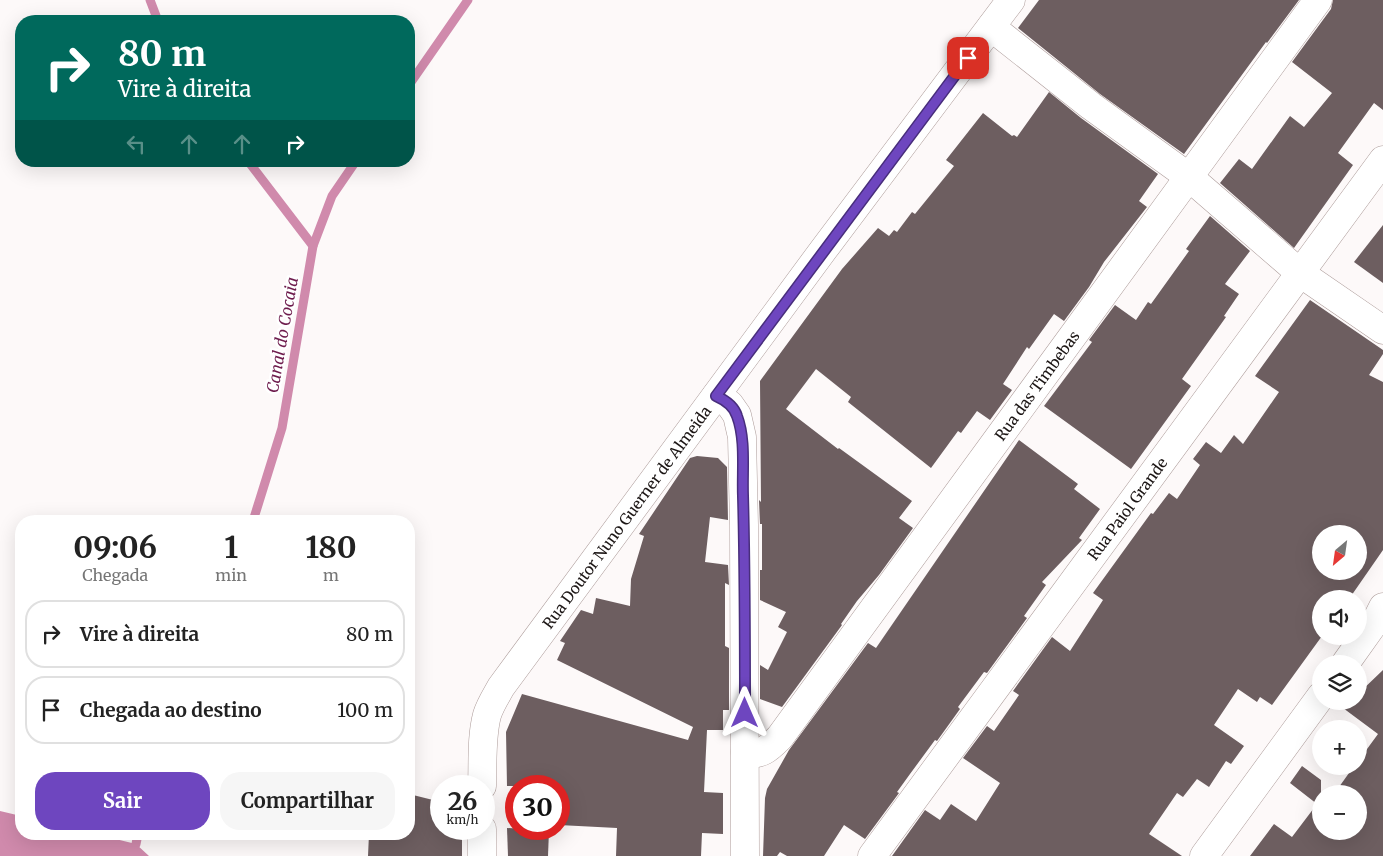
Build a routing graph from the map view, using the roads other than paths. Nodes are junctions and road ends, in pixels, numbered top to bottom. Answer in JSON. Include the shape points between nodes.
{"nodes":[{"id":1,"x":1011,"y":0,"type":"edge"},
{"id":2,"x":1318,"y":0,"type":"edge"},
{"id":3,"x":991,"y":28,"type":"junction"},
{"id":4,"x":1383,"y":160,"type":"edge"},
{"id":5,"x":1189,"y":178,"type":"junction"},
{"id":6,"x":1300,"y":273,"type":"junction"},
{"id":7,"x":1383,"y":330,"type":"edge"},
{"id":8,"x":716,"y":396,"type":"junction"},
{"id":9,"x":1381,"y":616,"type":"edge"},
{"id":10,"x":1352,"y":655,"type":"edge"},
{"id":11,"x":1312,"y":708,"type":"edge"},
{"id":12,"x":745,"y":752,"type":"junction"},
{"id":13,"x":482,"y":775,"type":"edge"},
{"id":14,"x":482,"y":840,"type":"edge"},
{"id":15,"x":482,"y":856,"type":"edge"},
{"id":16,"x":745,"y":856,"type":"edge"},
{"id":17,"x":872,"y":856,"type":"edge"},
{"id":18,"x":1204,"y":856,"type":"edge"}],
"edges":[{"from":1,"to":3,"type":"street","name":"Rua Doutor Nuno Guerner de Almeida"},
{"from":2,"to":5,"type":"street","name":"Rua das Timbebas"},
{"from":3,"to":5,"type":"street"},
{"from":3,"to":8,"type":"street","name":"Rua Doutor Nuno Guerner de Almeida"},
{"from":4,"to":6,"type":"street","name":"Rua Paiol Grande"},
{"from":5,"to":6,"type":"street"},
{"from":5,"to":12,"type":"street","name":"Rua das Timbebas","via":[[780,737],[768,749],[752,754]]},
{"from":6,"to":7,"type":"street"},
{"from":6,"to":17,"type":"street","name":"Rua Paiol Grande"},
{"from":8,"to":12,"type":"street","via":[[730,405],[737,415],[742,437]]},
{"from":8,"to":13,"type":"street","name":"Rua Doutor Nuno Guerner de Almeida","via":[[501,687],[486,720]]},
{"from":9,"to":10,"type":"street"},
{"from":11,"to":18,"type":"street"},
{"from":12,"to":16,"type":"street"},
{"from":14,"to":15,"type":"street"}]}
